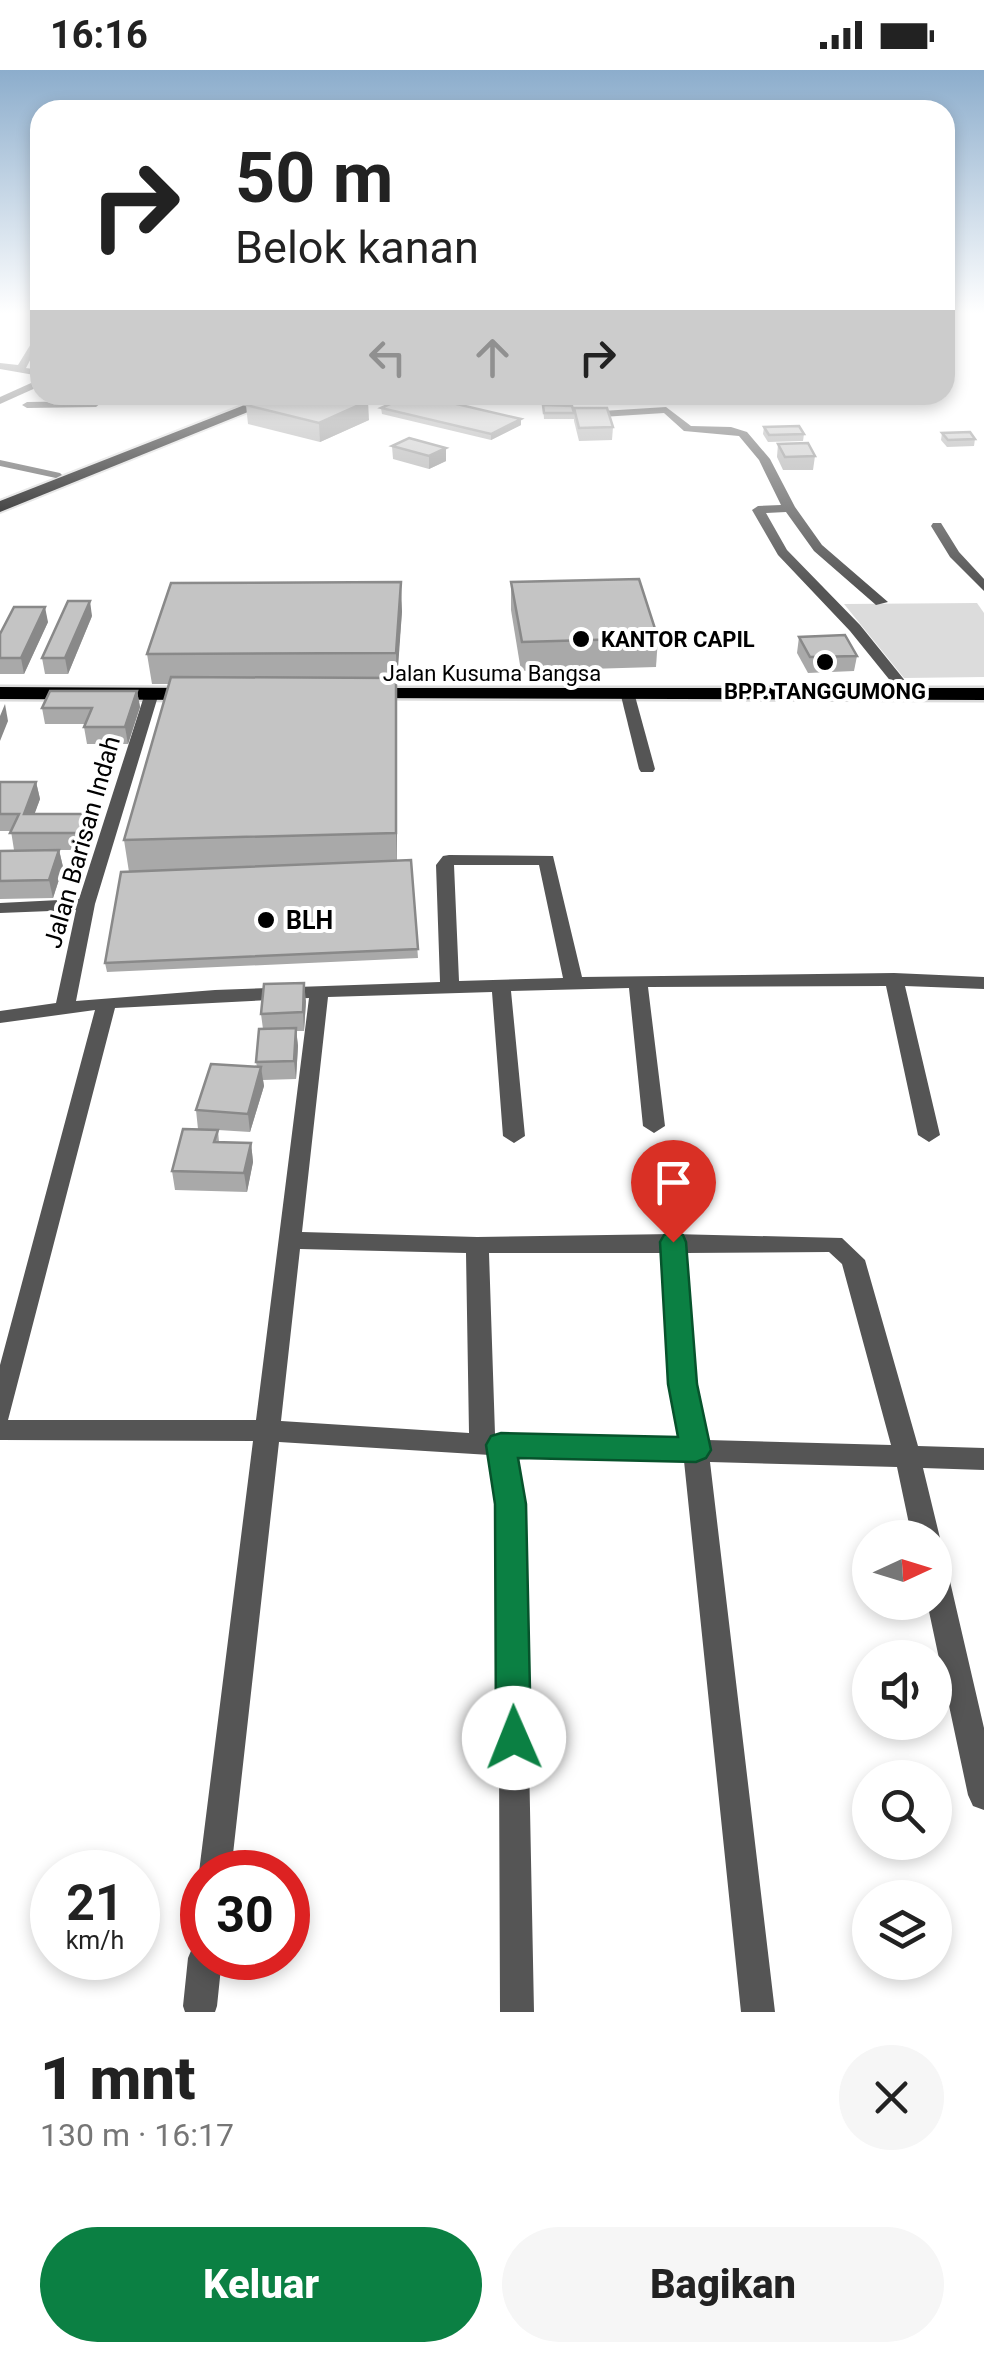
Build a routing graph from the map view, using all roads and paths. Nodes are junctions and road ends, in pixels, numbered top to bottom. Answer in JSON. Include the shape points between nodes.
{"nodes":[{"id":1,"x":232,"y":406,"type":"edge"},
{"id":2,"x":256,"y":406,"type":"edge"},
{"id":3,"x":602,"y":414,"type":"edge"},
{"id":4,"x":0,"y":463,"type":"edge"},
{"id":5,"x":56,"y":475,"type":"junction"},
{"id":6,"x":0,"y":497,"type":"edge"},
{"id":7,"x":0,"y":506,"type":"edge"},
{"id":8,"x":789,"y":508,"type":"junction"},
{"id":9,"x":937,"y":526,"type":"dead end"},
{"id":10,"x":984,"y":587,"type":"edge"},
{"id":11,"x":881,"y":602,"type":"dead end"},
{"id":12,"x":152,"y":693,"type":"junction"},
{"id":13,"x":0,"y":694,"type":"edge"},
{"id":14,"x":216,"y":694,"type":"edge"},
{"id":15,"x":349,"y":694,"type":"edge"},
{"id":16,"x":984,"y":694,"type":"edge"},
{"id":17,"x":628,"y":696,"type":"junction"},
{"id":18,"x":910,"y":696,"type":"junction"},
{"id":19,"x":647,"y":770,"type":"dead end"},
{"id":20,"x":86,"y":904,"type":"junction"},
{"id":21,"x":0,"y":908,"type":"edge"},
{"id":22,"x":894,"y":979,"type":"junction"},
{"id":23,"x":638,"y":982,"type":"junction"},
{"id":24,"x":574,"y":983,"type":"junction"},
{"id":25,"x":984,"y":984,"type":"edge"},
{"id":26,"x":501,"y":986,"type":"junction"},
{"id":27,"x":450,"y":988,"type":"junction"},
{"id":28,"x":319,"y":992,"type":"junction"},
{"id":29,"x":107,"y":1003,"type":"junction"},
{"id":30,"x":65,"y":1006,"type":"junction"},
{"id":31,"x":0,"y":1017,"type":"edge"},
{"id":32,"x":654,"y":1126,"type":"dead end"},
{"id":33,"x":929,"y":1135,"type":"dead end"},
{"id":34,"x":514,"y":1136,"type":"dead end"},
{"id":35,"x":291,"y":1240,"type":"junction"},
{"id":36,"x":673,"y":1242,"type":"junction"},
{"id":37,"x":477,"y":1245,"type":"junction"},
{"id":38,"x":0,"y":1412,"type":"edge"},
{"id":39,"x":0,"y":1430,"type":"edge"},
{"id":40,"x":268,"y":1431,"type":"junction"},
{"id":41,"x":492,"y":1445,"type":"junction"},
{"id":42,"x":696,"y":1450,"type":"junction"},
{"id":43,"x":908,"y":1458,"type":"junction"},
{"id":44,"x":984,"y":1458,"type":"edge"},
{"id":45,"x":922,"y":1520,"type":"edge"},
{"id":46,"x":945,"y":1620,"type":"edge"},
{"id":47,"x":984,"y":1795,"type":"edge"},
{"id":48,"x":218,"y":1850,"type":"edge"},
{"id":49,"x":203,"y":1980,"type":"edge"},
{"id":50,"x":200,"y":2006,"type":"dead end"},
{"id":51,"x":517,"y":2012,"type":"edge"},
{"id":52,"x":758,"y":2012,"type":"edge"}],
"edges":[{"from":1,"to":5,"type":"highway"},
{"from":2,"to":7,"type":"highway"},
{"from":3,"to":8,"type":"street","via":[[664,410],[688,430],[739,432],[764,459]]},
{"from":4,"to":5,"type":"street"},
{"from":5,"to":6,"type":"highway"},
{"from":8,"to":11,"type":"street","via":[[818,548]]},
{"from":8,"to":18,"type":"street","via":[[758,510],[770,537]]},
{"from":9,"to":10,"type":"street"},
{"from":12,"to":13,"type":"main road"},
{"from":12,"to":14,"type":"main road"},
{"from":12,"to":20,"type":"street","name":"Jalan Barisan Indah"},
{"from":15,"to":17,"type":"main road","name":"Jalan Kusuma Bangsa"},
{"from":16,"to":18,"type":"main road","name":"Jalan Kusuma Bangsa"},
{"from":17,"to":18,"type":"main road","name":"Jalan Kusuma Bangsa"},
{"from":17,"to":19,"type":"street"},
{"from":20,"to":21,"type":"street"},
{"from":20,"to":30,"type":"street","name":"Jalan Barisan Indah"},
{"from":22,"to":23,"type":"street"},
{"from":22,"to":25,"type":"street"},
{"from":22,"to":33,"type":"street"},
{"from":23,"to":24,"type":"street"},
{"from":23,"to":32,"type":"street"},
{"from":24,"to":26,"type":"street"},
{"from":24,"to":27,"type":"street","via":[[547,860],[449,860]]},
{"from":26,"to":27,"type":"street"},
{"from":26,"to":34,"type":"street"},
{"from":27,"to":28,"type":"street"},
{"from":28,"to":29,"type":"street"},
{"from":28,"to":35,"type":"street"},
{"from":29,"to":30,"type":"street"},
{"from":29,"to":38,"type":"street"},
{"from":30,"to":31,"type":"street"},
{"from":35,"to":37,"type":"street"},
{"from":35,"to":40,"type":"street"},
{"from":36,"to":37,"type":"street"},
{"from":36,"to":42,"type":"street","via":[[682,1384]]},
{"from":36,"to":43,"type":"street","via":[[820,1242],[846,1251]]},
{"from":37,"to":41,"type":"street"},
{"from":39,"to":40,"type":"street"},
{"from":40,"to":41,"type":"street"},
{"from":40,"to":48,"type":"street"},
{"from":41,"to":42,"type":"street"},
{"from":41,"to":51,"type":"street","via":[[510,1504]]},
{"from":42,"to":43,"type":"street"},
{"from":42,"to":52,"type":"street"},
{"from":43,"to":44,"type":"street"},
{"from":43,"to":45,"type":"street"},
{"from":46,"to":47,"type":"street"},
{"from":49,"to":50,"type":"street"}]}
